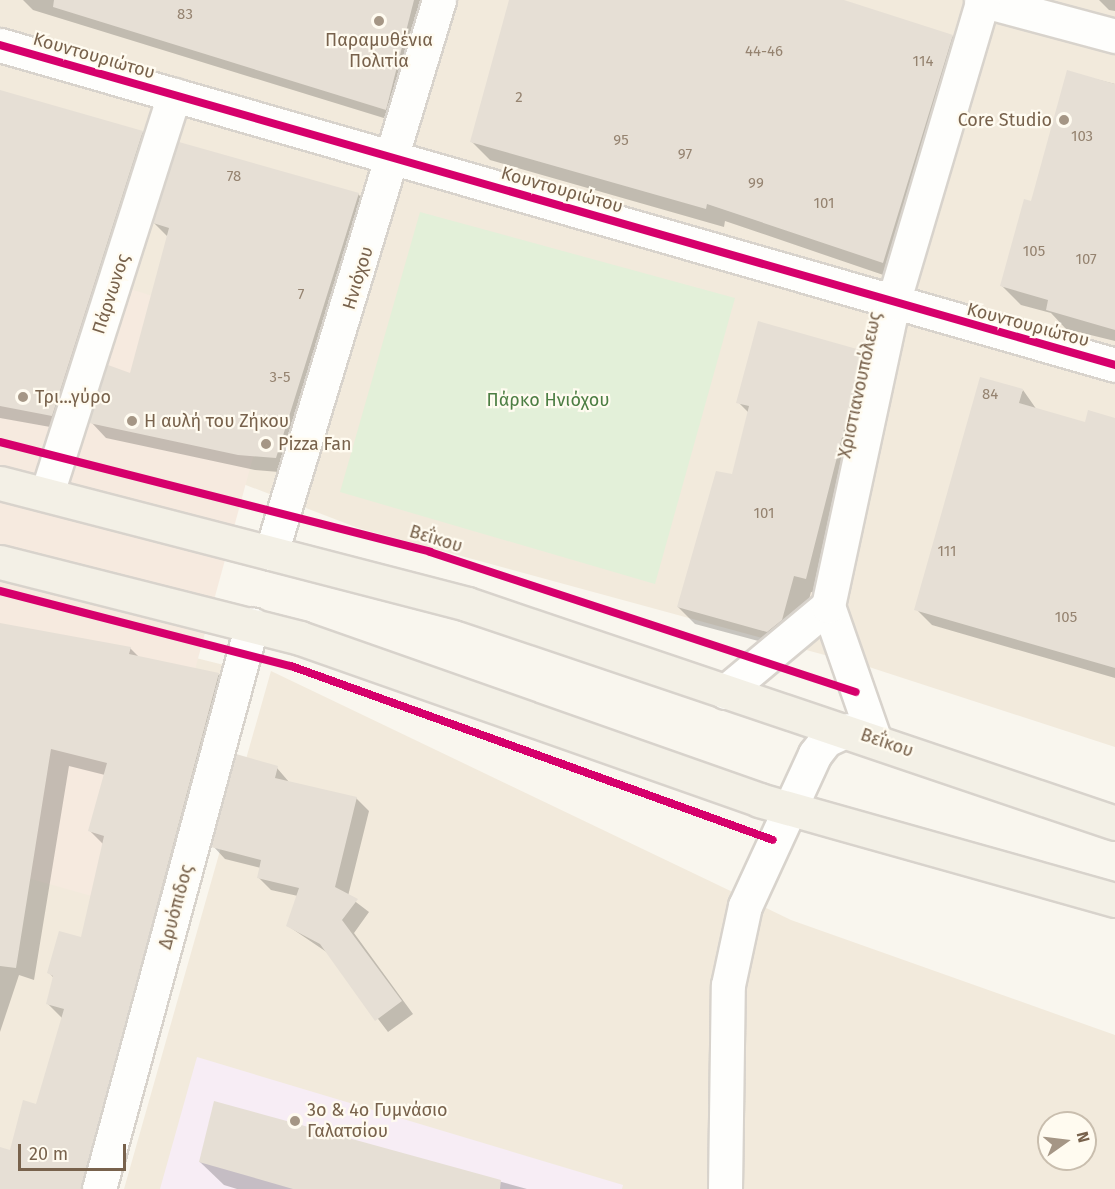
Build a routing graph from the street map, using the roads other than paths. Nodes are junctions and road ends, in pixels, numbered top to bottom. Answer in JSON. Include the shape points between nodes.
{"nodes":[{"id":1,"x":439,"y":0,"type":"edge"},
{"id":2,"x":982,"y":0,"type":"edge"},
{"id":3,"x":1115,"y":36,"type":"edge"},
{"id":4,"x":0,"y":45,"type":"edge"},
{"id":5,"x":174,"y":95,"type":"junction"},
{"id":6,"x":393,"y":157,"type":"junction"},
{"id":7,"x":893,"y":303,"type":"junction"},
{"id":8,"x":1115,"y":364,"type":"edge"},
{"id":9,"x":0,"y":483,"type":"edge"},
{"id":10,"x":47,"y":493,"type":"junction"},
{"id":11,"x":271,"y":553,"type":"junction"},
{"id":12,"x":0,"y":562,"type":"edge"},
{"id":13,"x":828,"y":606,"type":"junction"},
{"id":14,"x":252,"y":624,"type":"junction"},
{"id":15,"x":726,"y":692,"type":"junction"},
{"id":16,"x":861,"y":734,"type":"junction"},
{"id":17,"x":787,"y":808,"type":"junction"},
{"id":18,"x":1115,"y":823,"type":"edge"},
{"id":19,"x":1115,"y":900,"type":"edge"},
{"id":20,"x":99,"y":1189,"type":"edge"},
{"id":21,"x":725,"y":1189,"type":"edge"}],
"edges":[{"from":1,"to":6,"type":"street","name":"Ηνιόχου"},
{"from":2,"to":3,"type":"street"},
{"from":2,"to":7,"type":"street","name":"Χριστιανουπόλεως"},
{"from":4,"to":5,"type":"street","name":"Κουντουριώτου"},
{"from":5,"to":6,"type":"street","name":"Κουντουριώτου"},
{"from":5,"to":10,"type":"street","name":"Πάρνωνος"},
{"from":6,"to":7,"type":"street","name":"Κουντουριώτου"},
{"from":6,"to":11,"type":"street","name":"Ηνιόχου"},
{"from":7,"to":8,"type":"street","name":"Κουντουριώτου"},
{"from":7,"to":13,"type":"street","name":"Χριστιανουπόλεως"},
{"from":9,"to":10,"type":"main road","name":"Βεΐκου"},
{"from":10,"to":11,"type":"main road","name":"Βεΐκου"},
{"from":11,"to":15,"type":"main road","name":"Βεΐκου","via":[[467,604]]},
{"from":12,"to":14,"type":"main road"},
{"from":13,"to":15,"type":"street"},
{"from":13,"to":16,"type":"street"},
{"from":14,"to":17,"type":"main road"},
{"from":14,"to":20,"type":"street","name":"Δρυόπιδος"},
{"from":15,"to":16,"type":"main road","name":"Βεΐκου"},
{"from":16,"to":17,"type":"street","via":[[821,747]]},
{"from":16,"to":18,"type":"main road","name":"Βεΐκου"},
{"from":17,"to":19,"type":"main road"},
{"from":17,"to":21,"type":"street","via":[[745,906],[728,985]]}]}
